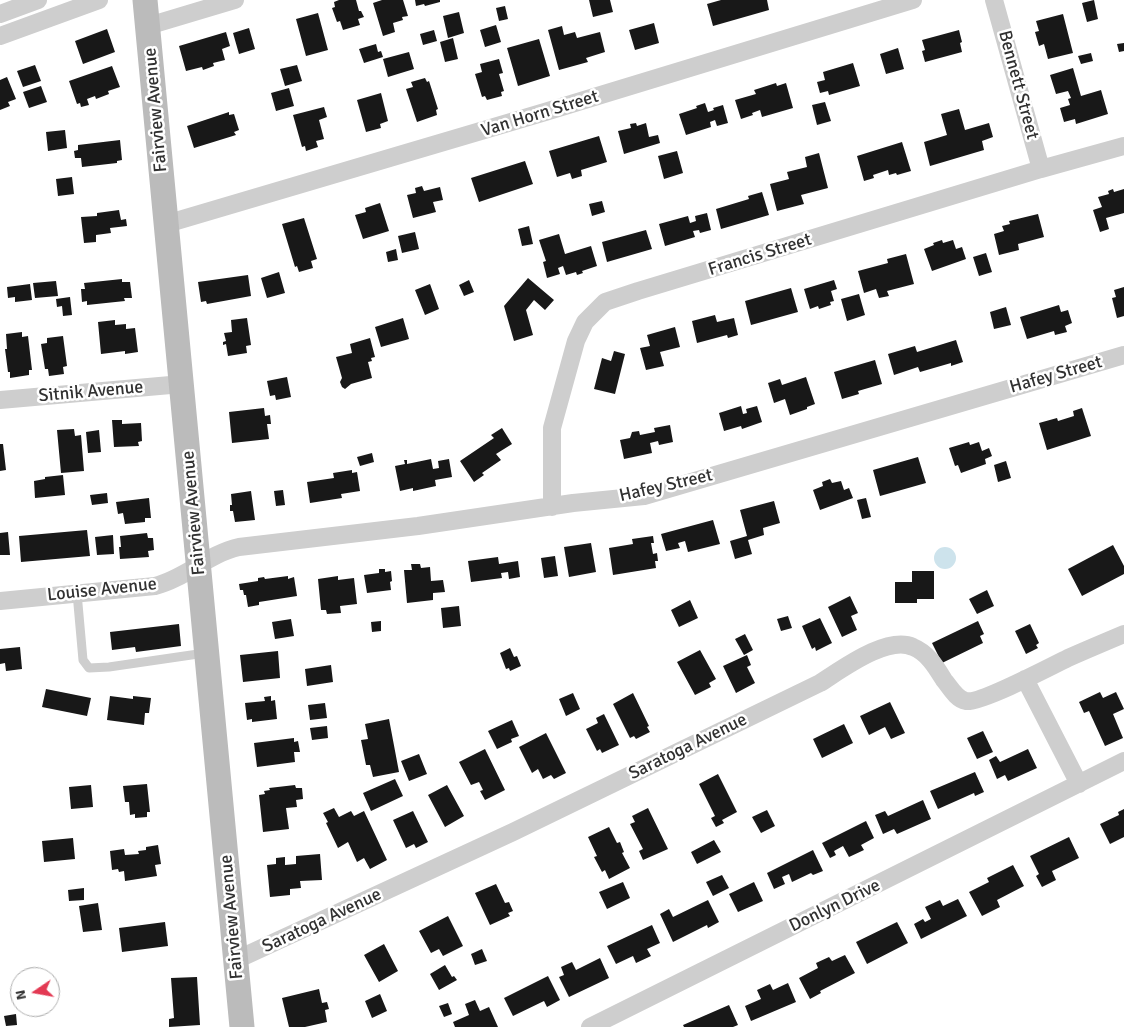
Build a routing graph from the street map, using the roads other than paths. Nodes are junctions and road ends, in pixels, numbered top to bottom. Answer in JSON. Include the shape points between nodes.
{"nodes":[{"id":1,"x":38,"y":0,"type":"edge"},
{"id":2,"x":100,"y":0,"type":"edge"},
{"id":3,"x":145,"y":0,"type":"edge"},
{"id":4,"x":235,"y":0,"type":"edge"},
{"id":5,"x":913,"y":0,"type":"edge"},
{"id":6,"x":994,"y":0,"type":"edge"},
{"id":7,"x":0,"y":14,"type":"edge"},
{"id":8,"x":148,"y":26,"type":"junction"},
{"id":9,"x":0,"y":36,"type":"edge"},
{"id":10,"x":1124,"y":146,"type":"edge"},
{"id":11,"x":1041,"y":170,"type":"junction"},
{"id":12,"x":166,"y":224,"type":"junction"},
{"id":13,"x":1124,"y":355,"type":"edge"},
{"id":14,"x":182,"y":384,"type":"junction"},
{"id":15,"x":0,"y":400,"type":"edge"},
{"id":16,"x":552,"y":506,"type":"junction"},
{"id":17,"x":198,"y":564,"type":"junction"},
{"id":18,"x":77,"y":593,"type":"junction"},
{"id":19,"x":0,"y":601,"type":"edge"},
{"id":20,"x":1124,"y":634,"type":"edge"},
{"id":21,"x":207,"y":652,"type":"junction"},
{"id":22,"x":1025,"y":679,"type":"junction"},
{"id":23,"x":1124,"y":761,"type":"edge"},
{"id":24,"x":1078,"y":784,"type":"junction"},
{"id":25,"x":236,"y":960,"type":"junction"},
{"id":26,"x":242,"y":1027,"type":"edge"},
{"id":27,"x":590,"y":1027,"type":"edge"}],
"edges":[{"from":1,"to":7,"type":"street"},
{"from":2,"to":9,"type":"street"},
{"from":3,"to":8,"type":"main road","name":"Fairview Avenue"},
{"from":4,"to":8,"type":"street"},
{"from":5,"to":12,"type":"street","name":"Van Horn Street"},
{"from":6,"to":11,"type":"street","name":"Bennett Street"},
{"from":8,"to":12,"type":"main road","name":"Fairview Avenue"},
{"from":10,"to":11,"type":"street","name":"Francis Street"},
{"from":11,"to":16,"type":"street","name":"Francis Street","via":[[605,302],[585,322],[576,341],[552,428]]},
{"from":12,"to":14,"type":"main road","name":"Fairview Avenue"},
{"from":13,"to":16,"type":"street","name":"Hafey Street","via":[[644,496]]},
{"from":14,"to":15,"type":"street","name":"Sitnik Avenue"},
{"from":14,"to":17,"type":"main road","name":"Fairview Avenue"},
{"from":16,"to":17,"type":"street","name":"Hafey Street","via":[[239,548]]},
{"from":17,"to":18,"type":"street","name":"Louise Avenue","via":[[170,582],[155,586]]},
{"from":17,"to":21,"type":"main road","name":"Fairview Avenue"},
{"from":18,"to":19,"type":"street","name":"Louise Avenue"},
{"from":18,"to":21,"type":"lane","via":[[82,660],[89,668]]},
{"from":20,"to":22,"type":"street","name":"Saratoga Avenue"},
{"from":21,"to":25,"type":"main road","name":"Fairview Avenue"},
{"from":22,"to":24,"type":"street"},
{"from":22,"to":25,"type":"street","name":"Saratoga Avenue","via":[[966,701],[958,696],[920,650],[908,645],[886,647],[863,656],[820,683],[514,832]]},
{"from":23,"to":24,"type":"street","name":"Donlyn Drive"},
{"from":24,"to":27,"type":"street","name":"Donlyn Drive"},
{"from":25,"to":26,"type":"main road","name":"Fairview Avenue"}]}
